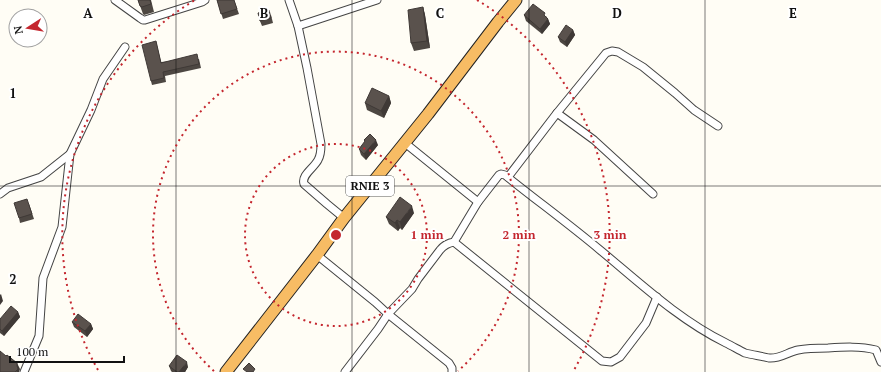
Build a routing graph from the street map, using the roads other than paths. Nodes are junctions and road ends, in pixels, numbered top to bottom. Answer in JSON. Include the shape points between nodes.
{"nodes":[{"id":1,"x":115,"y":0,"type":"edge"},
{"id":2,"x":205,"y":0,"type":"edge"},
{"id":3,"x":288,"y":0,"type":"edge"},
{"id":4,"x":377,"y":0,"type":"edge"},
{"id":5,"x":516,"y":0,"type":"edge"},
{"id":6,"x":298,"y":26,"type":"junction"},
{"id":7,"x":126,"y":47,"type":"dead end"},
{"id":8,"x":557,"y":113,"type":"junction"},
{"id":9,"x":718,"y":126,"type":"dead end"},
{"id":10,"x":405,"y":143,"type":"junction"},
{"id":11,"x":70,"y":154,"type":"junction"},
{"id":12,"x":508,"y":177,"type":"junction"},
{"id":13,"x":0,"y":194,"type":"edge"},
{"id":14,"x":653,"y":194,"type":"dead end"},
{"id":15,"x":478,"y":202,"type":"junction"},
{"id":16,"x":344,"y":218,"type":"junction"},
{"id":17,"x":454,"y":242,"type":"junction"},
{"id":18,"x":317,"y":255,"type":"junction"},
{"id":19,"x":657,"y":297,"type":"junction"},
{"id":20,"x":388,"y":314,"type":"junction"},
{"id":21,"x":881,"y":362,"type":"edge"},
{"id":22,"x":24,"y":372,"type":"edge"},
{"id":23,"x":226,"y":372,"type":"edge"},
{"id":24,"x":345,"y":372,"type":"edge"},
{"id":25,"x":452,"y":372,"type":"edge"}],
"edges":[{"from":1,"to":2,"type":"street","via":[[143,20]]},
{"from":3,"to":6,"type":"street"},
{"from":4,"to":6,"type":"street"},
{"from":5,"to":10,"type":"highway","number":"RNIE 3"},
{"from":6,"to":16,"type":"street","via":[[321,144],[318,160],[303,181]]},
{"from":7,"to":11,"type":"street","via":[[103,79]]},
{"from":8,"to":9,"type":"street","via":[[606,53],[612,51],[643,67],[694,110]]},
{"from":8,"to":12,"type":"street"},
{"from":8,"to":14,"type":"street","via":[[594,140]]},
{"from":10,"to":15,"type":"street"},
{"from":10,"to":16,"type":"highway","number":"RNIE 3"},
{"from":11,"to":13,"type":"street","via":[[42,177],[8,188]]},
{"from":11,"to":22,"type":"street","via":[[62,227],[43,278],[39,336]]},
{"from":12,"to":15,"type":"street","via":[[499,175]]},
{"from":12,"to":19,"type":"street"},
{"from":15,"to":17,"type":"street"},
{"from":16,"to":18,"type":"highway","number":"RNIE 3"},
{"from":17,"to":19,"type":"street","via":[[602,361],[611,362],[620,357],[646,323]]},
{"from":17,"to":20,"type":"street","via":[[443,246],[412,289]]},
{"from":18,"to":20,"type":"street"},
{"from":18,"to":23,"type":"highway","number":"RNIE 3"},
{"from":19,"to":21,"type":"street","via":[[709,335],[745,352],[771,358],[813,348],[867,348],[876,350]]},
{"from":20,"to":24,"type":"street"},
{"from":20,"to":25,"type":"street","via":[[449,363]]}]}
